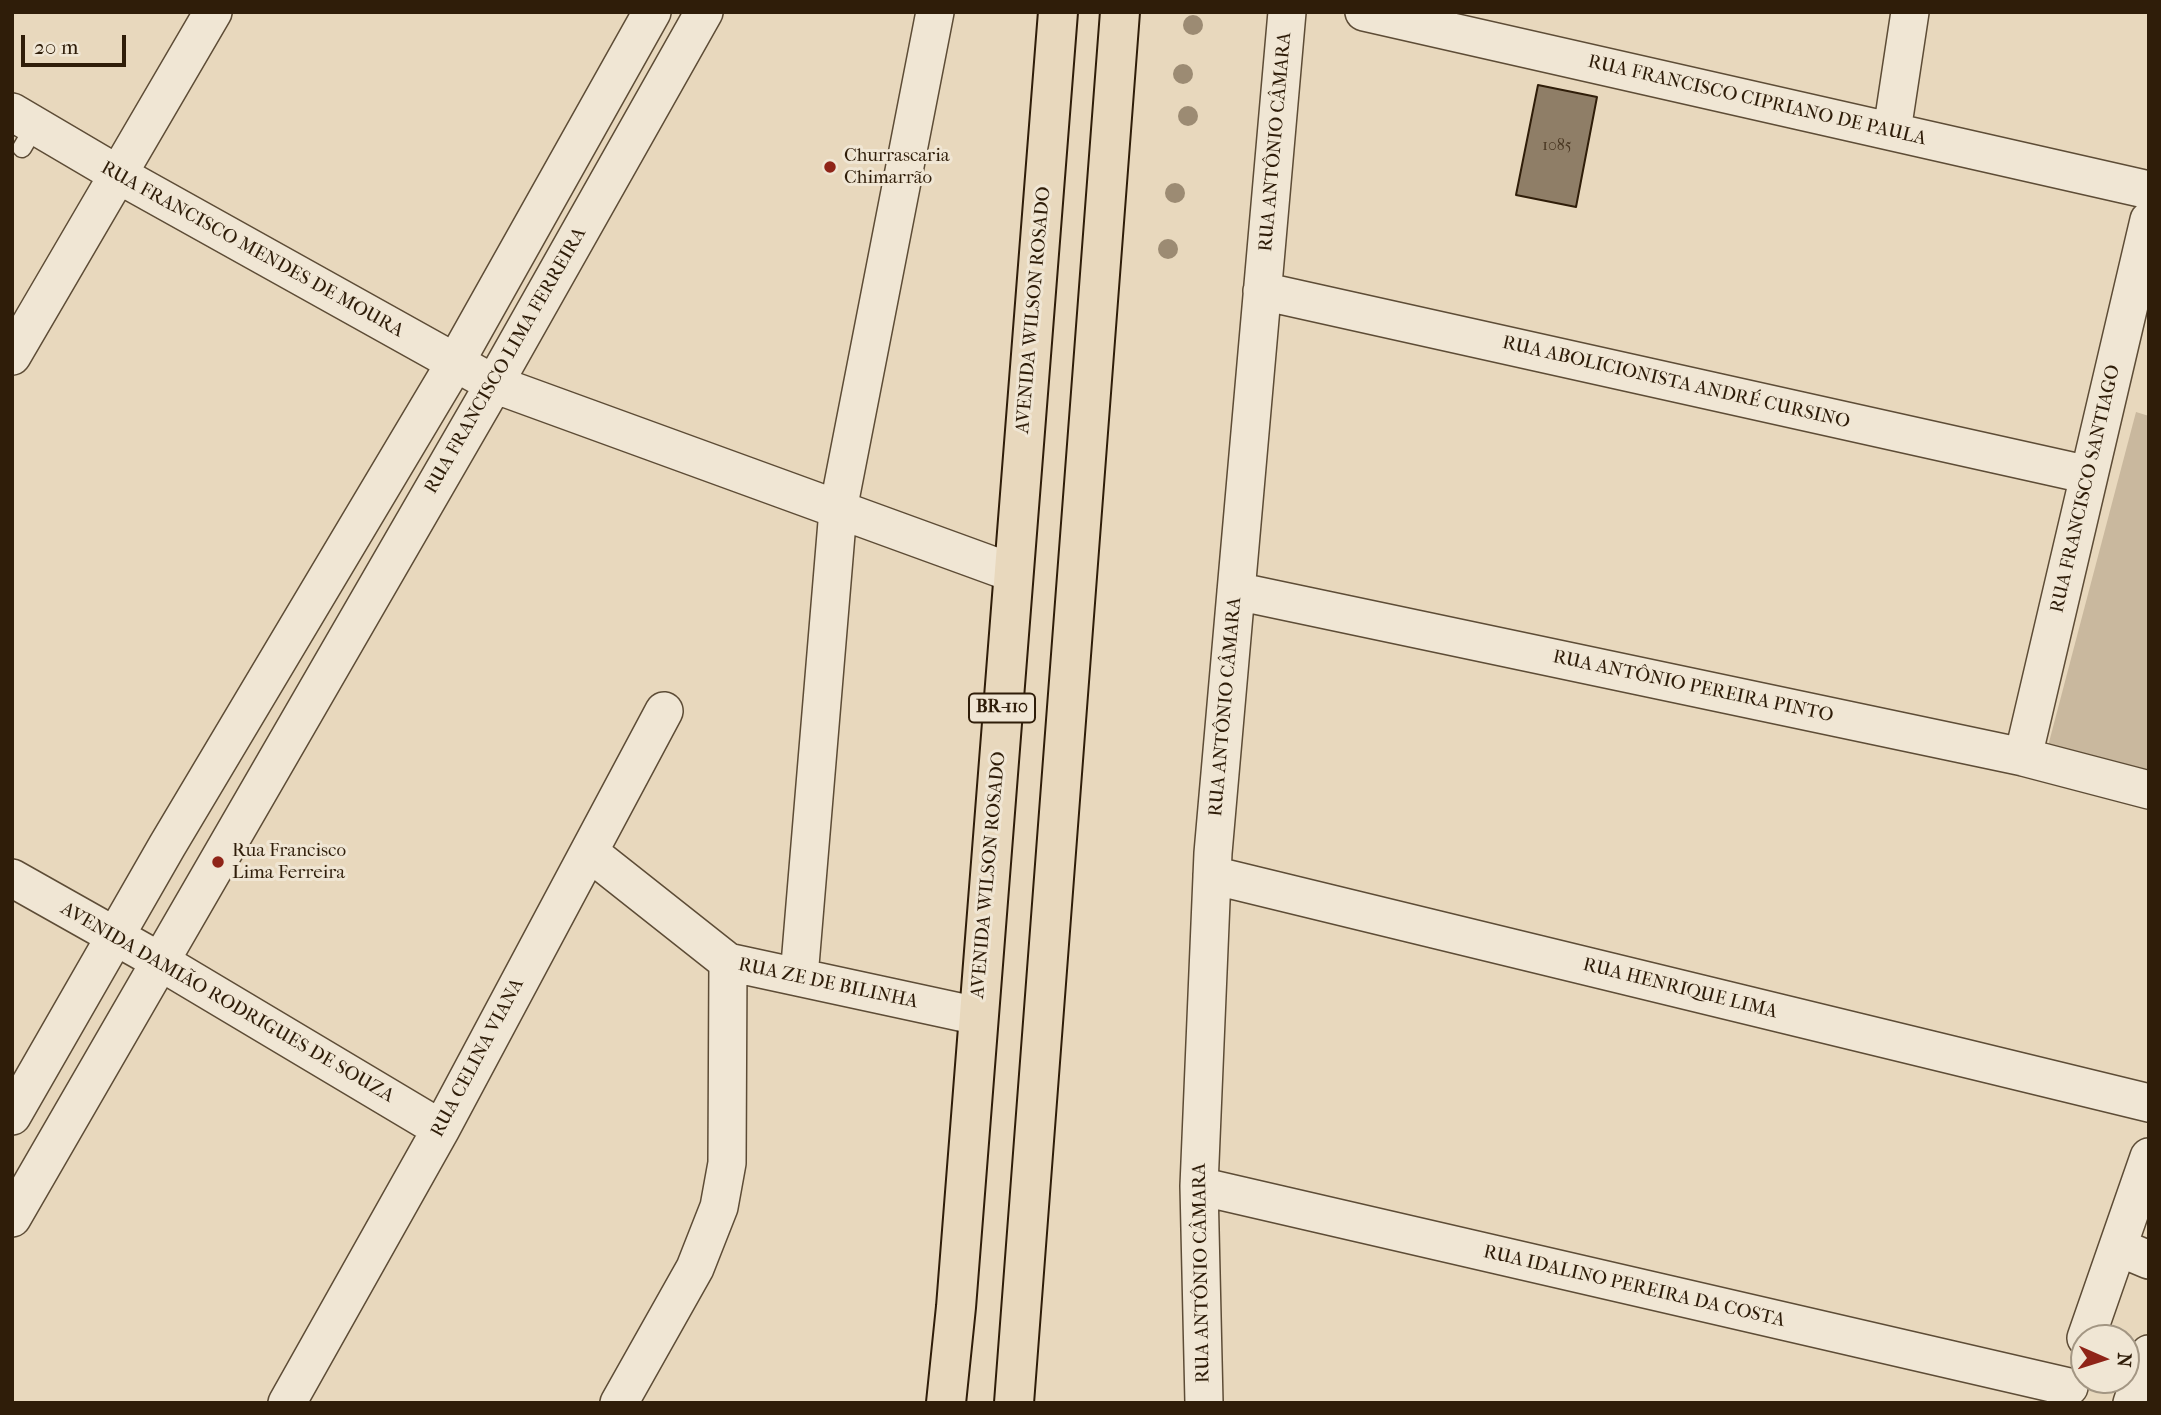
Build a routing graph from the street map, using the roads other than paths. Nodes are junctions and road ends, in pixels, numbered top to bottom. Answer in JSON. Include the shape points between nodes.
{"nodes":[{"id":1,"x":213,"y":12,"type":"edge"},
{"id":2,"x":652,"y":12,"type":"edge"},
{"id":3,"x":704,"y":12,"type":"edge"},
{"id":4,"x":935,"y":12,"type":"edge"},
{"id":5,"x":1058,"y":12,"type":"edge"},
{"id":6,"x":1120,"y":12,"type":"edge"},
{"id":7,"x":1287,"y":12,"type":"edge"},
{"id":8,"x":1364,"y":12,"type":"edge"},
{"id":9,"x":1910,"y":12,"type":"edge"},
{"id":10,"x":616,"y":78,"type":"junction"},
{"id":11,"x":654,"y":102,"type":"junction"},
{"id":12,"x":23,"y":129,"type":"edge"},
{"id":13,"x":1892,"y":131,"type":"junction"},
{"id":14,"x":118,"y":176,"type":"junction"},
{"id":15,"x":2149,"y":190,"type":"edge"},
{"id":16,"x":2149,"y":220,"type":"edge"},
{"id":17,"x":1262,"y":291,"type":"junction"},
{"id":18,"x":12,"y":356,"type":"edge"},
{"id":19,"x":455,"y":363,"type":"junction"},
{"id":20,"x":494,"y":384,"type":"junction"},
{"id":21,"x":2089,"y":475,"type":"junction"},
{"id":22,"x":838,"y":510,"type":"junction"},
{"id":23,"x":1013,"y":573,"type":"junction"},
{"id":24,"x":1236,"y":591,"type":"junction"},
{"id":25,"x":317,"y":592,"type":"junction"},
{"id":26,"x":357,"y":620,"type":"junction"},
{"id":27,"x":664,"y":711,"type":"dead end"},
{"id":28,"x":2023,"y":757,"type":"junction"},
{"id":29,"x":2149,"y":790,"type":"edge"},
{"id":30,"x":589,"y":852,"type":"junction"},
{"id":31,"x":1212,"y":875,"type":"junction"},
{"id":32,"x":12,"y":878,"type":"edge"},
{"id":33,"x":114,"y":936,"type":"junction"},
{"id":34,"x":161,"y":962,"type":"junction"},
{"id":35,"x":728,"y":962,"type":"junction"},
{"id":36,"x":799,"y":977,"type":"junction"},
{"id":37,"x":978,"y":1016,"type":"junction"},
{"id":38,"x":2149,"y":1102,"type":"edge"},
{"id":39,"x":12,"y":1116,"type":"edge"},
{"id":40,"x":441,"y":1129,"type":"junction"},
{"id":41,"x":2149,"y":1157,"type":"edge"},
{"id":42,"x":1199,"y":1186,"type":"junction"},
{"id":43,"x":16,"y":1201,"type":"edge"},
{"id":44,"x":2133,"y":1254,"type":"edge"},
{"id":45,"x":2094,"y":1324,"type":"edge"},
{"id":46,"x":2149,"y":1354,"type":"edge"},
{"id":47,"x":2067,"y":1395,"type":"edge"},
{"id":48,"x":288,"y":1403,"type":"edge"},
{"id":49,"x":619,"y":1403,"type":"edge"},
{"id":50,"x":946,"y":1403,"type":"edge"},
{"id":51,"x":1014,"y":1403,"type":"edge"},
{"id":52,"x":1203,"y":1403,"type":"edge"},
{"id":53,"x":2132,"y":1403,"type":"edge"}],
"edges":[{"from":1,"to":14,"type":"street"},
{"from":2,"to":10,"type":"street"},
{"from":3,"to":11,"type":"street","name":"RUA FRANCISCO LIMA FERREIRA"},
{"from":4,"to":22,"type":"street"},
{"from":5,"to":23,"type":"highway","name":"AVENIDA WILSON ROSADO","number":"BR-110"},
{"from":6,"to":51,"type":"highway"},
{"from":7,"to":17,"type":"street","name":"RUA ANTÔNIO CÂMARA"},
{"from":8,"to":13,"type":"street","name":"RUA FRANCISCO CIPRIANO DE PAULA"},
{"from":9,"to":13,"type":"street"},
{"from":10,"to":11,"type":"street"},
{"from":10,"to":19,"type":"street"},
{"from":11,"to":20,"type":"street","name":"RUA FRANCISCO LIMA FERREIRA"},
{"from":12,"to":14,"type":"street","name":"RUA FRANCISCO MENDES DE MOURA"},
{"from":13,"to":15,"type":"street","name":"RUA FRANCISCO CIPRIANO DE PAULA"},
{"from":14,"to":18,"type":"street"},
{"from":14,"to":19,"type":"street","name":"RUA FRANCISCO MENDES DE MOURA"},
{"from":16,"to":21,"type":"street","name":"RUA FRANCISCO SANTIAGO"},
{"from":17,"to":21,"type":"street","name":"RUA ABOLICIONISTA ANDRÉ CURSINO"},
{"from":17,"to":24,"type":"street","name":"RUA ANTÔNIO CÂMARA"},
{"from":19,"to":20,"type":"street","name":"RUA FRANCISCO MENDES DE MOURA"},
{"from":19,"to":25,"type":"street"},
{"from":20,"to":22,"type":"street","name":"RUA FRANCISCO MENDES DE MOURA"},
{"from":20,"to":26,"type":"street","name":"RUA FRANCISCO LIMA FERREIRA"},
{"from":21,"to":28,"type":"street","name":"RUA FRANCISCO SANTIAGO"},
{"from":22,"to":23,"type":"street","name":"RUA FRANCISCO MENDES DE MOURA"},
{"from":22,"to":36,"type":"street"},
{"from":23,"to":37,"type":"highway","name":"AVENIDA WILSON ROSADO","number":"BR-110"},
{"from":24,"to":28,"type":"street","name":"RUA ANTÔNIO PEREIRA PINTO"},
{"from":24,"to":31,"type":"street","name":"RUA ANTÔNIO CÂMARA"},
{"from":25,"to":26,"type":"street"},
{"from":25,"to":33,"type":"street"},
{"from":26,"to":34,"type":"street","name":"RUA FRANCISCO LIMA FERREIRA"},
{"from":27,"to":30,"type":"street","name":"RUA CELINA VIANA"},
{"from":28,"to":29,"type":"street","name":"RUA ANTÔNIO PEREIRA PINTO"},
{"from":30,"to":35,"type":"street","name":"RUA ZE DE BILINHA"},
{"from":30,"to":40,"type":"street","name":"RUA CELINA VIANA"},
{"from":31,"to":38,"type":"street","name":"RUA HENRIQUE LIMA"},
{"from":31,"to":42,"type":"street","name":"RUA ANTÔNIO CÂMARA"},
{"from":32,"to":33,"type":"street","name":"AVENIDA DAMIÃO RODRIGUES DE SOUZA"},
{"from":33,"to":34,"type":"street","name":"AVENIDA DAMIÃO RODRIGUES DE SOUZA"},
{"from":33,"to":39,"type":"street"},
{"from":34,"to":40,"type":"street","name":"AVENIDA DAMIÃO RODRIGUES DE SOUZA"},
{"from":34,"to":43,"type":"street","name":"RUA FRANCISCO LIMA FERREIRA"},
{"from":35,"to":36,"type":"street","name":"RUA ZE DE BILINHA"},
{"from":35,"to":49,"type":"street","via":[[727,1163],[719,1207],[695,1268]]},
{"from":36,"to":37,"type":"street","name":"RUA ZE DE BILINHA"},
{"from":37,"to":50,"type":"highway","name":"AVENIDA WILSON ROSADO","number":"BR-110"},
{"from":40,"to":48,"type":"street","name":"RUA CELINA VIANA"},
{"from":41,"to":44,"type":"street"},
{"from":42,"to":47,"type":"street","name":"RUA IDALINO PEREIRA DA COSTA"},
{"from":42,"to":52,"type":"street","name":"RUA ANTÔNIO CÂMARA"},
{"from":44,"to":45,"type":"street"},
{"from":46,"to":53,"type":"street"}]}
